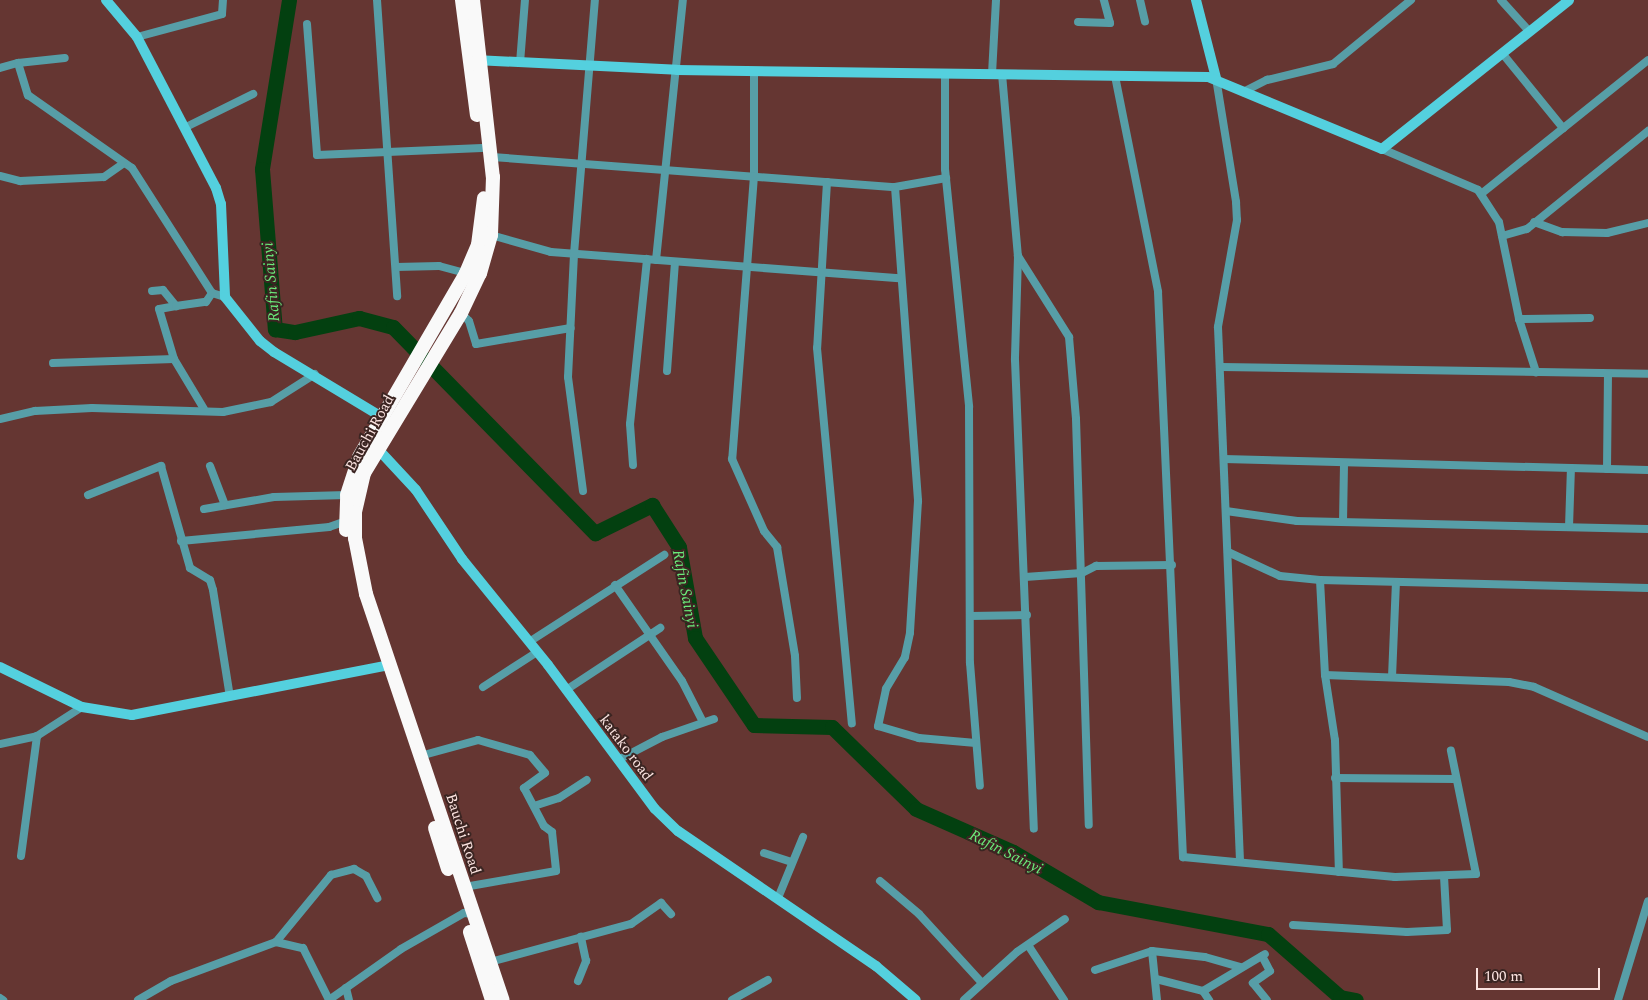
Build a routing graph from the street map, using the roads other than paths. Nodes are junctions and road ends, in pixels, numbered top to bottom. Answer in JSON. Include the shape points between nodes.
{"nodes":[{"id":1,"x":106,"y":0,"type":"edge"},
{"id":2,"x":223,"y":0,"type":"edge"},
{"id":3,"x":376,"y":0,"type":"edge"},
{"id":4,"x":462,"y":0,"type":"edge"},
{"id":5,"x":473,"y":0,"type":"edge"},
{"id":6,"x":525,"y":0,"type":"edge"},
{"id":7,"x":595,"y":0,"type":"edge"},
{"id":8,"x":683,"y":0,"type":"edge"},
{"id":9,"x":996,"y":0,"type":"edge"},
{"id":10,"x":1104,"y":0,"type":"edge"},
{"id":11,"x":1140,"y":0,"type":"edge"},
{"id":12,"x":1196,"y":0,"type":"edge"},
{"id":13,"x":1411,"y":0,"type":"edge"},
{"id":14,"x":1501,"y":0,"type":"edge"},
{"id":15,"x":1569,"y":0,"type":"edge"},
{"id":16,"x":1146,"y":21,"type":"dead end"},
{"id":17,"x":1078,"y":22,"type":"dead end"},
{"id":18,"x":306,"y":24,"type":"dead end"},
{"id":19,"x":1529,"y":31,"type":"junction"},
{"id":20,"x":137,"y":37,"type":"junction"},
{"id":21,"x":1502,"y":53,"type":"junction"},
{"id":22,"x":65,"y":58,"type":"dead end"},
{"id":23,"x":474,"y":60,"type":"junction"},
{"id":24,"x":1648,"y":60,"type":"edge"},
{"id":25,"x":18,"y":63,"type":"junction"},
{"id":26,"x":520,"y":63,"type":"junction"},
{"id":27,"x":592,"y":66,"type":"junction"},
{"id":28,"x":0,"y":68,"type":"edge"},
{"id":29,"x":676,"y":70,"type":"junction"},
{"id":30,"x":754,"y":71,"type":"junction"},
{"id":31,"x":945,"y":73,"type":"junction"},
{"id":32,"x":997,"y":74,"type":"junction"},
{"id":33,"x":1115,"y":76,"type":"junction"},
{"id":34,"x":1216,"y":78,"type":"junction"},
{"id":35,"x":1243,"y":92,"type":"junction"},
{"id":36,"x":252,"y":94,"type":"dead end"},
{"id":37,"x":186,"y":127,"type":"junction"},
{"id":38,"x":1563,"y":128,"type":"junction"},
{"id":39,"x":1648,"y":131,"type":"edge"},
{"id":40,"x":1382,"y":149,"type":"junction"},
{"id":41,"x":390,"y":152,"type":"junction"},
{"id":42,"x":487,"y":153,"type":"junction"},
{"id":43,"x":124,"y":163,"type":"junction"},
{"id":44,"x":582,"y":163,"type":"junction"},
{"id":45,"x":666,"y":168,"type":"junction"},
{"id":46,"x":0,"y":176,"type":"edge"},
{"id":47,"x":754,"y":176,"type":"junction"},
{"id":48,"x":946,"y":178,"type":"junction"},
{"id":49,"x":827,"y":182,"type":"junction"},
{"id":50,"x":895,"y":187,"type":"junction"},
{"id":51,"x":1481,"y":194,"type":"junction"},
{"id":52,"x":1534,"y":222,"type":"junction"},
{"id":53,"x":1648,"y":223,"type":"edge"},
{"id":54,"x":491,"y":235,"type":"junction"},
{"id":55,"x":1502,"y":236,"type":"junction"},
{"id":56,"x":574,"y":254,"type":"junction"},
{"id":57,"x":1018,"y":256,"type":"junction"},
{"id":58,"x":647,"y":260,"type":"junction"},
{"id":59,"x":656,"y":260,"type":"junction"},
{"id":60,"x":676,"y":262,"type":"junction"},
{"id":61,"x":396,"y":267,"type":"junction"},
{"id":62,"x":745,"y":267,"type":"junction"},
{"id":63,"x":466,"y":273,"type":"junction"},
{"id":64,"x":822,"y":274,"type":"junction"},
{"id":65,"x":899,"y":278,"type":"junction"},
{"id":66,"x":152,"y":291,"type":"dead end"},
{"id":67,"x":212,"y":293,"type":"junction"},
{"id":68,"x":397,"y":296,"type":"dead end"},
{"id":69,"x":225,"y":297,"type":"junction"},
{"id":70,"x":176,"y":306,"type":"junction"},
{"id":71,"x":459,"y":316,"type":"junction"},
{"id":72,"x":1590,"y":318,"type":"dead end"},
{"id":73,"x":1519,"y":319,"type":"junction"},
{"id":74,"x":570,"y":328,"type":"junction"},
{"id":75,"x":174,"y":359,"type":"junction"},
{"id":76,"x":53,"y":363,"type":"dead end"},
{"id":77,"x":1222,"y":367,"type":"junction"},
{"id":78,"x":667,"y":371,"type":"dead end"},
{"id":79,"x":1536,"y":372,"type":"junction"},
{"id":80,"x":315,"y":374,"type":"junction"},
{"id":81,"x":1608,"y":374,"type":"junction"},
{"id":82,"x":1648,"y":374,"type":"edge"},
{"id":83,"x":204,"y":409,"type":"junction"},
{"id":84,"x":380,"y":416,"type":"junction"},
{"id":85,"x":0,"y":419,"type":"edge"},
{"id":86,"x":377,"y":448,"type":"junction"},
{"id":87,"x":1224,"y":460,"type":"junction"},
{"id":88,"x":1344,"y":463,"type":"junction"},
{"id":89,"x":633,"y":465,"type":"dead end"},
{"id":90,"x":210,"y":466,"type":"dead end"},
{"id":91,"x":1571,"y":468,"type":"junction"},
{"id":92,"x":1607,"y":469,"type":"junction"},
{"id":93,"x":1648,"y":470,"type":"edge"},
{"id":94,"x":583,"y":491,"type":"dead end"},
{"id":95,"x":88,"y":495,"type":"dead end"},
{"id":96,"x":347,"y":495,"type":"junction"},
{"id":97,"x":225,"y":505,"type":"junction"},
{"id":98,"x":204,"y":509,"type":"dead end"},
{"id":99,"x":1226,"y":511,"type":"junction"},
{"id":100,"x":346,"y":521,"type":"junction"},
{"id":101,"x":1343,"y":522,"type":"junction"},
{"id":102,"x":1568,"y":527,"type":"junction"},
{"id":103,"x":1648,"y":529,"type":"edge"},
{"id":104,"x":180,"y":541,"type":"junction"},
{"id":105,"x":1228,"y":552,"type":"junction"},
{"id":106,"x":664,"y":555,"type":"dead end"},
{"id":107,"x":1172,"y":565,"type":"junction"},
{"id":108,"x":1082,"y":573,"type":"junction"},
{"id":109,"x":1026,"y":577,"type":"junction"},
{"id":110,"x":1320,"y":580,"type":"junction"},
{"id":111,"x":1396,"y":583,"type":"junction"},
{"id":112,"x":615,"y":585,"type":"junction"},
{"id":113,"x":1648,"y":588,"type":"edge"},
{"id":114,"x":1027,"y":615,"type":"junction"},
{"id":115,"x":970,"y":616,"type":"junction"},
{"id":116,"x":660,"y":628,"type":"dead end"},
{"id":117,"x":649,"y":634,"type":"junction"},
{"id":118,"x":529,"y":642,"type":"junction"},
{"id":119,"x":537,"y":652,"type":"junction"},
{"id":120,"x":0,"y":667,"type":"edge"},
{"id":121,"x":385,"y":667,"type":"junction"},
{"id":122,"x":1325,"y":675,"type":"junction"},
{"id":123,"x":1392,"y":677,"type":"junction"},
{"id":124,"x":483,"y":687,"type":"dead end"},
{"id":125,"x":566,"y":690,"type":"junction"},
{"id":126,"x":230,"y":697,"type":"junction"},
{"id":127,"x":797,"y":698,"type":"dead end"},
{"id":128,"x":82,"y":707,"type":"junction"},
{"id":129,"x":714,"y":720,"type":"dead end"},
{"id":130,"x":703,"y":722,"type":"junction"},
{"id":131,"x":852,"y":722,"type":"dead end"},
{"id":132,"x":37,"y":736,"type":"junction"},
{"id":133,"x":1648,"y":737,"type":"edge"},
{"id":134,"x":976,"y":743,"type":"junction"},
{"id":135,"x":0,"y":744,"type":"edge"},
{"id":136,"x":1450,"y":751,"type":"dead end"},
{"id":137,"x":420,"y":756,"type":"junction"},
{"id":138,"x":618,"y":760,"type":"junction"},
{"id":139,"x":1335,"y":778,"type":"junction"},
{"id":140,"x":1455,"y":779,"type":"junction"},
{"id":141,"x":587,"y":780,"type":"dead end"},
{"id":142,"x":980,"y":786,"type":"dead end"},
{"id":143,"x":534,"y":806,"type":"junction"},
{"id":144,"x":1089,"y":825,"type":"dead end"},
{"id":145,"x":1034,"y":829,"type":"dead end"},
{"id":146,"x":803,"y":837,"type":"dead end"},
{"id":147,"x":764,"y":853,"type":"dead end"},
{"id":148,"x":21,"y":856,"type":"dead end"},
{"id":149,"x":1240,"y":861,"type":"junction"},
{"id":150,"x":792,"y":862,"type":"junction"},
{"id":151,"x":1339,"y":872,"type":"junction"},
{"id":152,"x":1444,"y":877,"type":"junction"},
{"id":153,"x":880,"y":881,"type":"dead end"},
{"id":154,"x":464,"y":887,"type":"junction"},
{"id":155,"x":377,"y":898,"type":"dead end"},
{"id":156,"x":778,"y":898,"type":"junction"},
{"id":157,"x":1648,"y":901,"type":"edge"},
{"id":158,"x":469,"y":914,"type":"junction"},
{"id":159,"x":671,"y":914,"type":"dead end"},
{"id":160,"x":1065,"y":919,"type":"dead end"},
{"id":161,"x":1293,"y":924,"type":"dead end"},
{"id":162,"x":581,"y":937,"type":"junction"},
{"id":163,"x":276,"y":942,"type":"junction"},
{"id":164,"x":1028,"y":945,"type":"junction"},
{"id":165,"x":1152,"y":951,"type":"junction"},
{"id":166,"x":490,"y":962,"type":"junction"},
{"id":167,"x":1241,"y":967,"type":"junction"},
{"id":168,"x":1095,"y":970,"type":"dead end"},
{"id":169,"x":1156,"y":978,"type":"junction"},
{"id":170,"x":768,"y":980,"type":"dead end"},
{"id":171,"x":578,"y":981,"type":"dead end"},
{"id":172,"x":982,"y":984,"type":"junction"},
{"id":173,"x":346,"y":988,"type":"junction"},
{"id":174,"x":1203,"y":991,"type":"junction"},
{"id":175,"x":0,"y":998,"type":"edge"},
{"id":176,"x":3,"y":1000,"type":"edge"},
{"id":177,"x":138,"y":1000,"type":"edge"},
{"id":178,"x":349,"y":1000,"type":"edge"},
{"id":179,"x":492,"y":1000,"type":"edge"},
{"id":180,"x":503,"y":1000,"type":"edge"},
{"id":181,"x":732,"y":1000,"type":"edge"},
{"id":182,"x":916,"y":1000,"type":"edge"},
{"id":183,"x":964,"y":1000,"type":"edge"},
{"id":184,"x":1064,"y":1000,"type":"edge"},
{"id":185,"x":1157,"y":1000,"type":"edge"},
{"id":186,"x":1209,"y":1000,"type":"edge"},
{"id":187,"x":1267,"y":1000,"type":"edge"},
{"id":188,"x":1618,"y":1000,"type":"edge"}],
"edges":[{"from":1,"to":20,"type":"street"},
{"from":2,"to":20,"type":"street","via":[[222,14]]},
{"from":3,"to":41,"type":"street"},
{"from":4,"to":23,"type":"highway","name":"Bauchi Road"},
{"from":5,"to":23,"type":"highway","name":"Bauchi Road"},
{"from":6,"to":26,"type":"street"},
{"from":7,"to":27,"type":"street"},
{"from":8,"to":29,"type":"street"},
{"from":9,"to":32,"type":"street"},
{"from":10,"to":17,"type":"street","via":[[1110,23]]},
{"from":11,"to":16,"type":"street"},
{"from":12,"to":34,"type":"street"},
{"from":13,"to":35,"type":"street","via":[[1333,64],[1267,80]]},
{"from":14,"to":19,"type":"street"},
{"from":15,"to":19,"type":"street"},
{"from":18,"to":41,"type":"street","via":[[318,155]]},
{"from":19,"to":21,"type":"street"},
{"from":20,"to":37,"type":"street"},
{"from":21,"to":38,"type":"street"},
{"from":21,"to":40,"type":"street"},
{"from":22,"to":25,"type":"street"},
{"from":23,"to":26,"type":"street"},
{"from":23,"to":42,"type":"highway","name":"Bauchi Road"},
{"from":24,"to":38,"type":"street"},
{"from":25,"to":28,"type":"street"},
{"from":25,"to":43,"type":"street","via":[[28,95]]},
{"from":26,"to":27,"type":"street"},
{"from":27,"to":29,"type":"street"},
{"from":27,"to":44,"type":"street"},
{"from":29,"to":30,"type":"street"},
{"from":29,"to":45,"type":"street"},
{"from":30,"to":31,"type":"street"},
{"from":30,"to":47,"type":"street"},
{"from":31,"to":32,"type":"street"},
{"from":31,"to":48,"type":"street"},
{"from":32,"to":33,"type":"street"},
{"from":32,"to":57,"type":"street"},
{"from":33,"to":34,"type":"street"},
{"from":33,"to":107,"type":"street","via":[[1158,292]]},
{"from":34,"to":35,"type":"street"},
{"from":34,"to":77,"type":"street","via":[[1236,220],[1220,299],[1218,327]]},
{"from":35,"to":40,"type":"street"},
{"from":36,"to":37,"type":"street"},
{"from":37,"to":69,"type":"street","via":[[221,204]]},
{"from":38,"to":51,"type":"street"},
{"from":39,"to":52,"type":"street"},
{"from":40,"to":51,"type":"street"},
{"from":41,"to":42,"type":"street"},
{"from":41,"to":61,"type":"street"},
{"from":42,"to":44,"type":"street"},
{"from":42,"to":54,"type":"highway","name":"Bauchi Road"},
{"from":42,"to":63,"type":"highway","name":"Bauchi Road","via":[[481,230]]},
{"from":43,"to":46,"type":"street","via":[[104,177],[20,181]]},
{"from":43,"to":67,"type":"street","via":[[164,214],[189,262]]},
{"from":44,"to":45,"type":"street"},
{"from":44,"to":56,"type":"street"},
{"from":45,"to":47,"type":"street"},
{"from":45,"to":59,"type":"street"},
{"from":47,"to":49,"type":"street"},
{"from":47,"to":62,"type":"street"},
{"from":48,"to":50,"type":"street"},
{"from":48,"to":115,"type":"street","via":[[969,407]]},
{"from":49,"to":50,"type":"street"},
{"from":49,"to":64,"type":"street"},
{"from":50,"to":65,"type":"street"},
{"from":51,"to":55,"type":"street","via":[[1499,222]]},
{"from":52,"to":53,"type":"street","via":[[1562,232],[1589,233]]},
{"from":52,"to":55,"type":"street","via":[[1527,229]]},
{"from":54,"to":56,"type":"street","via":[[551,252]]},
{"from":54,"to":71,"type":"highway","name":"Bauchi Road","via":[[480,273]]},
{"from":55,"to":73,"type":"street"},
{"from":56,"to":58,"type":"street"},
{"from":56,"to":74,"type":"street"},
{"from":57,"to":108,"type":"street","via":[[1069,337]]},
{"from":57,"to":109,"type":"street","via":[[1015,360]]},
{"from":58,"to":59,"type":"street"},
{"from":58,"to":89,"type":"street","via":[[630,424]]},
{"from":59,"to":60,"type":"street"},
{"from":60,"to":62,"type":"street"},
{"from":60,"to":78,"type":"street"},
{"from":61,"to":63,"type":"street","via":[[439,266]]},
{"from":61,"to":68,"type":"street"},
{"from":62,"to":64,"type":"street"},
{"from":62,"to":127,"type":"street","via":[[732,459],[764,530],[777,547],[795,656]]},
{"from":63,"to":84,"type":"highway","name":"Bauchi Road"},
{"from":64,"to":65,"type":"street"},
{"from":64,"to":131,"type":"street","via":[[817,348]]},
{"from":65,"to":134,"type":"street","via":[[918,501],[910,634],[905,657],[886,689],[878,726],[919,738]]},
{"from":66,"to":70,"type":"street","via":[[163,290]]},
{"from":67,"to":69,"type":"street"},
{"from":67,"to":70,"type":"street","via":[[206,302]]},
{"from":69,"to":80,"type":"street","via":[[260,341]]},
{"from":70,"to":75,"type":"street","via":[[159,309]]},
{"from":71,"to":74,"type":"street","via":[[469,321],[476,344]]},
{"from":71,"to":86,"type":"highway","name":"Bauchi Road"},
{"from":72,"to":73,"type":"street"},
{"from":73,"to":79,"type":"street"},
{"from":74,"to":94,"type":"street","via":[[568,377]]},
{"from":75,"to":76,"type":"street"},
{"from":75,"to":83,"type":"street"},
{"from":77,"to":79,"type":"street"},
{"from":77,"to":87,"type":"street"},
{"from":79,"to":81,"type":"street"},
{"from":80,"to":83,"type":"street","via":[[271,402],[223,412]]},
{"from":80,"to":84,"type":"street"},
{"from":81,"to":82,"type":"street"},
{"from":81,"to":92,"type":"street"},
{"from":83,"to":85,"type":"street","via":[[92,408],[35,411]]},
{"from":84,"to":96,"type":"highway","name":"Bauchi Road","via":[[359,457]]},
{"from":86,"to":118,"type":"street","name":"katako road","via":[[412,484],[462,559]]},
{"from":86,"to":121,"type":"highway","name":"Bauchi Road","via":[[360,484],[355,538],[362,581]]},
{"from":87,"to":88,"type":"street"},
{"from":87,"to":99,"type":"street"},
{"from":88,"to":91,"type":"street"},
{"from":88,"to":101,"type":"street"},
{"from":90,"to":97,"type":"street"},
{"from":91,"to":92,"type":"street"},
{"from":91,"to":102,"type":"street"},
{"from":92,"to":93,"type":"street"},
{"from":95,"to":104,"type":"street","via":[[160,466]]},
{"from":96,"to":97,"type":"street","via":[[274,497]]},
{"from":96,"to":100,"type":"highway","name":"Bauchi Road"},
{"from":97,"to":98,"type":"street"},
{"from":99,"to":101,"type":"street","via":[[1297,521]]},
{"from":99,"to":105,"type":"street"},
{"from":100,"to":104,"type":"street","via":[[330,527]]},
{"from":100,"to":121,"type":"highway","name":"Bauchi Road","via":[[353,581]]},
{"from":101,"to":102,"type":"street"},
{"from":102,"to":103,"type":"street"},
{"from":104,"to":126,"type":"street","via":[[190,568],[210,580]]},
{"from":105,"to":110,"type":"street","via":[[1280,576]]},
{"from":105,"to":149,"type":"street"},
{"from":106,"to":112,"type":"street"},
{"from":107,"to":108,"type":"street","via":[[1096,566]]},
{"from":107,"to":149,"type":"street","via":[[1183,857]]},
{"from":108,"to":109,"type":"street"},
{"from":108,"to":144,"type":"street"},
{"from":109,"to":114,"type":"street"},
{"from":110,"to":111,"type":"street"},
{"from":110,"to":122,"type":"street"},
{"from":111,"to":113,"type":"street"},
{"from":111,"to":123,"type":"street"},
{"from":112,"to":117,"type":"street"},
{"from":112,"to":118,"type":"street"},
{"from":114,"to":115,"type":"street"},
{"from":114,"to":145,"type":"street"},
{"from":115,"to":134,"type":"street"},
{"from":116,"to":117,"type":"street"},
{"from":117,"to":125,"type":"street"},
{"from":117,"to":130,"type":"street","via":[[682,681]]},
{"from":118,"to":119,"type":"street","name":"katako road"},
{"from":119,"to":124,"type":"street"},
{"from":119,"to":125,"type":"street","name":"katako road"},
{"from":120,"to":128,"type":"street"},
{"from":121,"to":126,"type":"street"},
{"from":121,"to":137,"type":"highway","name":"Bauchi Road"},
{"from":121,"to":158,"type":"highway","name":"Bauchi Road"},
{"from":122,"to":123,"type":"street"},
{"from":122,"to":139,"type":"street","via":[[1335,740]]},
{"from":123,"to":133,"type":"street","via":[[1482,680],[1534,687]]},
{"from":125,"to":138,"type":"street","name":"katako road"},
{"from":126,"to":128,"type":"street","via":[[132,715]]},
{"from":128,"to":132,"type":"street"},
{"from":129,"to":130,"type":"street"},
{"from":130,"to":138,"type":"street","via":[[662,737]]},
{"from":132,"to":135,"type":"street"},
{"from":132,"to":148,"type":"street"},
{"from":134,"to":142,"type":"street"},
{"from":136,"to":140,"type":"street"},
{"from":137,"to":143,"type":"street","via":[[478,740],[530,755],[545,773],[524,788]]},
{"from":137,"to":154,"type":"highway","name":"Bauchi Road"},
{"from":138,"to":156,"type":"street","name":"katako road","via":[[636,787],[678,831]]},
{"from":139,"to":140,"type":"street"},
{"from":139,"to":151,"type":"street"},
{"from":140,"to":152,"type":"street","via":[[1476,874]]},
{"from":141,"to":143,"type":"street","via":[[559,798]]},
{"from":143,"to":154,"type":"street","via":[[552,832],[556,871]]},
{"from":146,"to":150,"type":"street"},
{"from":147,"to":150,"type":"street"},
{"from":149,"to":151,"type":"street","via":[[1249,866]]},
{"from":150,"to":156,"type":"street"},
{"from":151,"to":152,"type":"street"},
{"from":152,"to":161,"type":"street","via":[[1447,930],[1407,932]]},
{"from":153,"to":172,"type":"street","via":[[919,914]]},
{"from":154,"to":158,"type":"highway","name":"Bauchi Road"},
{"from":155,"to":163,"type":"street","via":[[366,876],[354,869],[330,875]]},
{"from":156,"to":182,"type":"street","name":"katako road","via":[[876,966]]},
{"from":157,"to":188,"type":"street"},
{"from":158,"to":166,"type":"highway","name":"Bauchi Road"},
{"from":158,"to":173,"type":"street","via":[[401,949]]},
{"from":158,"to":179,"type":"highway","name":"Bauchi Road"},
{"from":159,"to":162,"type":"street","via":[[661,904],[631,924]]},
{"from":160,"to":164,"type":"street"},
{"from":162,"to":166,"type":"street"},
{"from":162,"to":171,"type":"street","via":[[586,961]]},
{"from":163,"to":173,"type":"street","via":[[302,948],[329,1000]]},
{"from":163,"to":177,"type":"street","via":[[170,981]]},
{"from":164,"to":172,"type":"street"},
{"from":164,"to":184,"type":"street"},
{"from":165,"to":167,"type":"street","via":[[1205,956]]},
{"from":165,"to":168,"type":"street"},
{"from":165,"to":169,"type":"street"},
{"from":166,"to":180,"type":"highway","name":"Bauchi Road"},
{"from":167,"to":174,"type":"street"},
{"from":167,"to":187,"type":"street","via":[[1264,955],[1270,970],[1253,983]]},
{"from":169,"to":174,"type":"street"},
{"from":169,"to":185,"type":"street"},
{"from":170,"to":181,"type":"street"},
{"from":172,"to":183,"type":"street"},
{"from":173,"to":178,"type":"street"},
{"from":174,"to":186,"type":"street"},
{"from":175,"to":176,"type":"street"}]}
